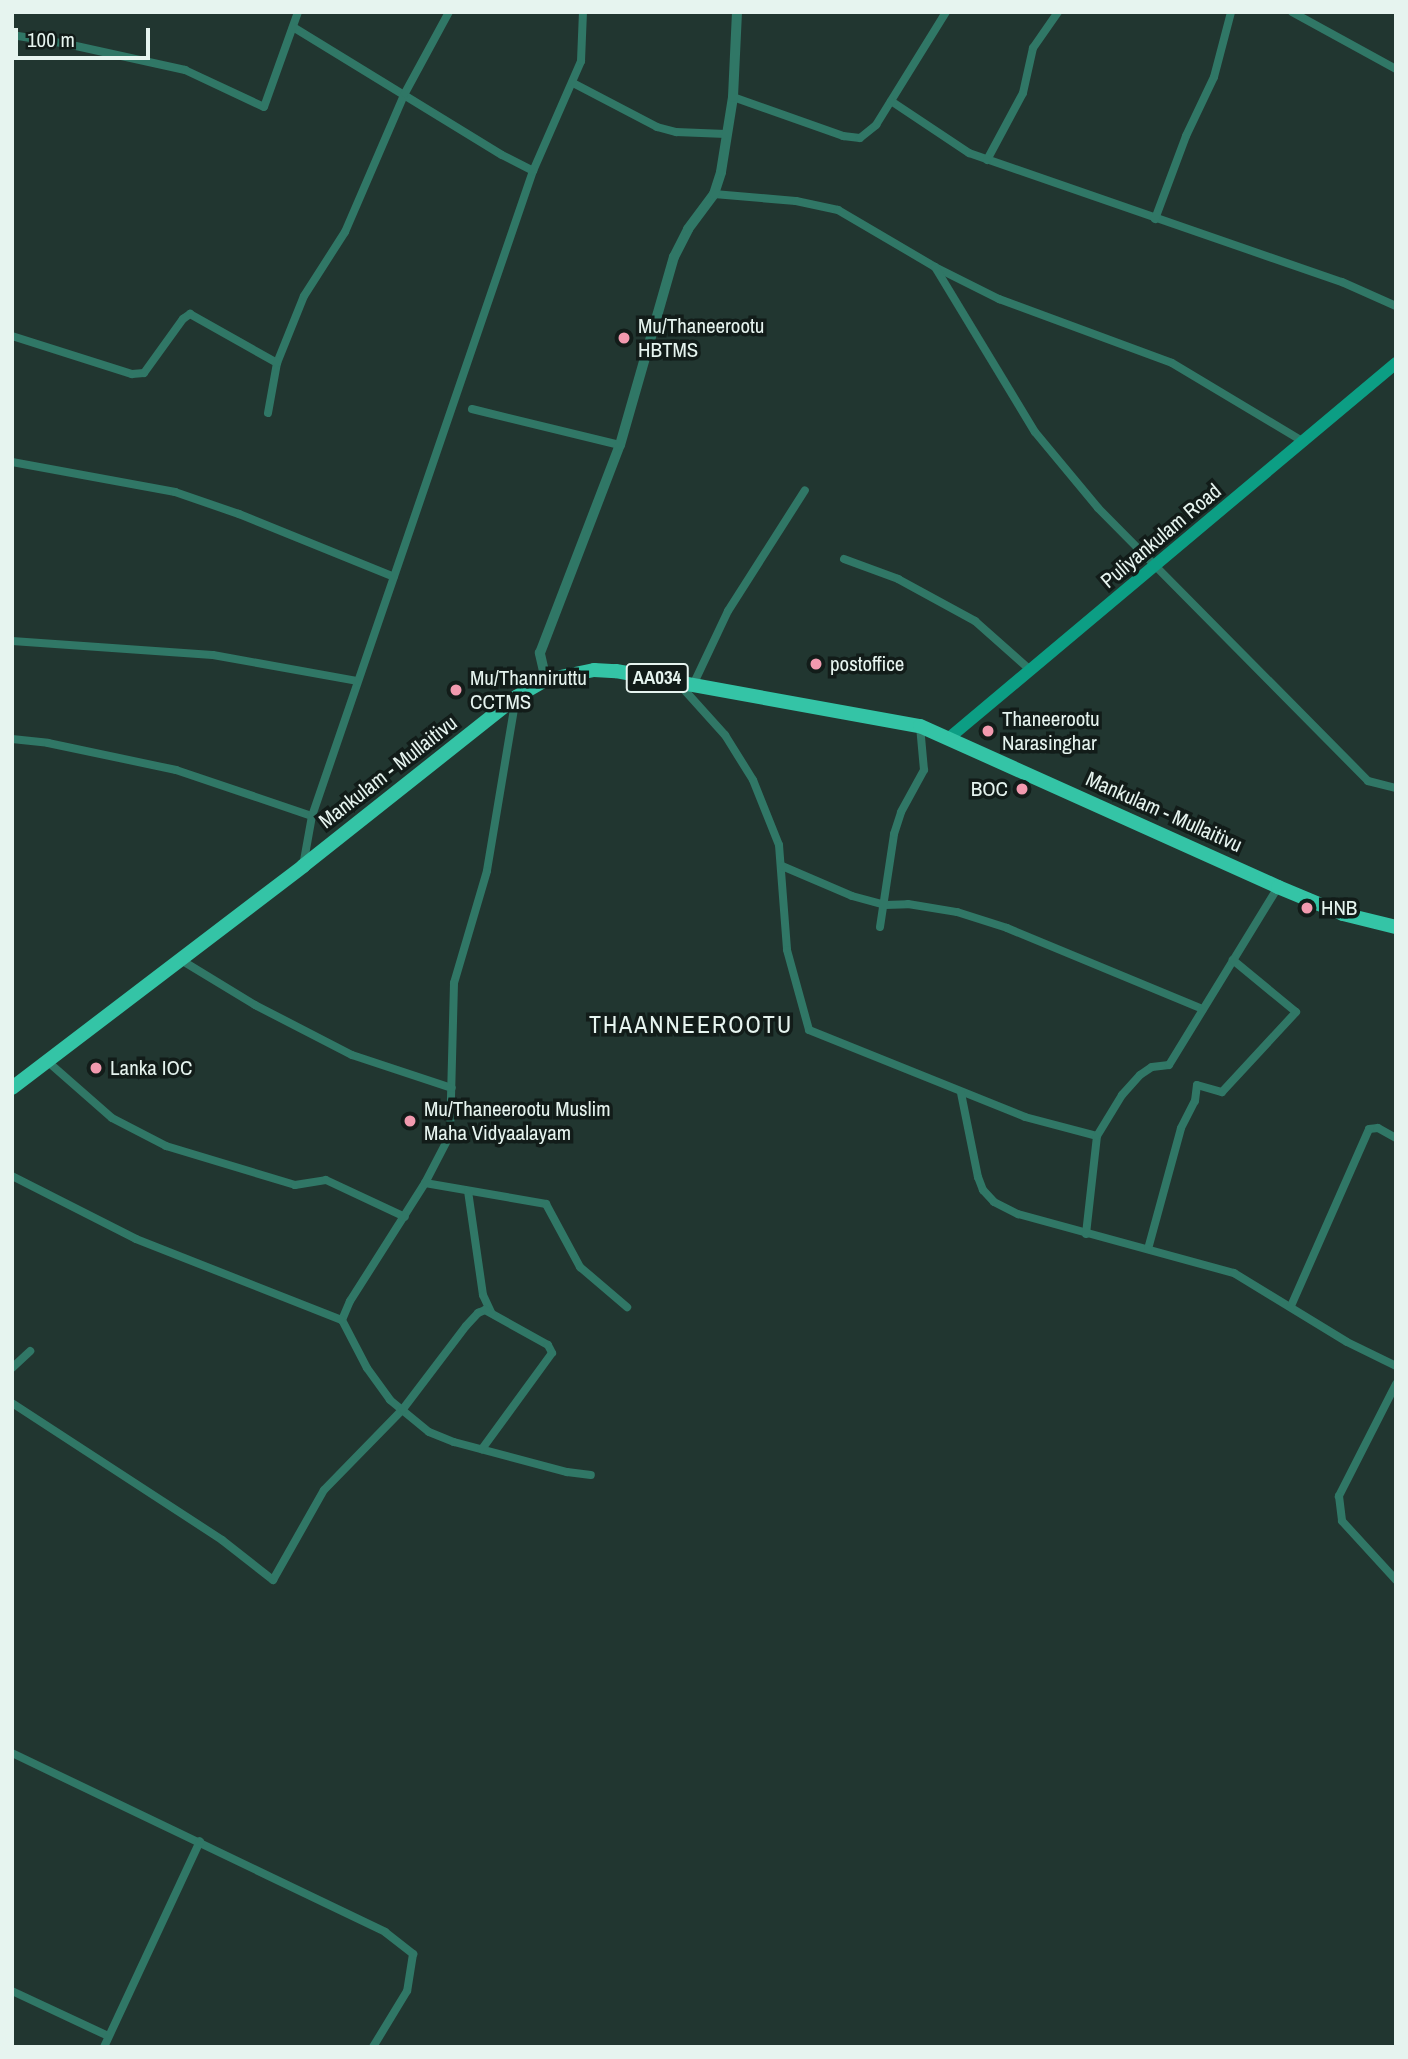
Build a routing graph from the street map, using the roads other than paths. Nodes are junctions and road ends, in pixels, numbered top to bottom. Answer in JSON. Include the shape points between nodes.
{"nodes":[{"id":1,"x":298,"y":12,"type":"edge"},
{"id":2,"x":449,"y":12,"type":"edge"},
{"id":3,"x":583,"y":12,"type":"edge"},
{"id":4,"x":737,"y":12,"type":"edge"},
{"id":5,"x":946,"y":12,"type":"edge"},
{"id":6,"x":1058,"y":12,"type":"edge"},
{"id":7,"x":1231,"y":12,"type":"edge"},
{"id":8,"x":1292,"y":12,"type":"edge"},
{"id":9,"x":293,"y":27,"type":"junction"},
{"id":10,"x":12,"y":35,"type":"edge"},
{"id":11,"x":1396,"y":71,"type":"edge"},
{"id":12,"x":573,"y":83,"type":"junction"},
{"id":13,"x":405,"y":93,"type":"junction"},
{"id":14,"x":733,"y":97,"type":"junction"},
{"id":15,"x":891,"y":101,"type":"junction"},
{"id":16,"x":726,"y":134,"type":"junction"},
{"id":17,"x":987,"y":160,"type":"junction"},
{"id":18,"x":533,"y":171,"type":"junction"},
{"id":19,"x":714,"y":194,"type":"junction"},
{"id":20,"x":1154,"y":219,"type":"junction"},
{"id":21,"x":935,"y":267,"type":"junction"},
{"id":22,"x":1396,"y":306,"type":"edge"},
{"id":23,"x":12,"y":336,"type":"edge"},
{"id":24,"x":277,"y":363,"type":"junction"},
{"id":25,"x":1396,"y":363,"type":"edge"},
{"id":26,"x":472,"y":409,"type":"dead end"},
{"id":27,"x":268,"y":413,"type":"dead end"},
{"id":28,"x":1304,"y":442,"type":"junction"},
{"id":29,"x":620,"y":445,"type":"junction"},
{"id":30,"x":12,"y":462,"type":"edge"},
{"id":31,"x":805,"y":490,"type":"dead end"},
{"id":32,"x":844,"y":559,"type":"dead end"},
{"id":33,"x":1155,"y":567,"type":"junction"},
{"id":34,"x":394,"y":577,"type":"junction"},
{"id":35,"x":12,"y":641,"type":"edge"},
{"id":36,"x":1029,"y":669,"type":"junction"},
{"id":37,"x":546,"y":680,"type":"junction"},
{"id":38,"x":357,"y":681,"type":"junction"},
{"id":39,"x":677,"y":682,"type":"junction"},
{"id":40,"x":694,"y":684,"type":"junction"},
{"id":41,"x":516,"y":697,"type":"junction"},
{"id":42,"x":920,"y":726,"type":"junction"},
{"id":43,"x":949,"y":738,"type":"junction"},
{"id":44,"x":12,"y":739,"type":"edge"},
{"id":45,"x":1396,"y":788,"type":"edge"},
{"id":46,"x":312,"y":816,"type":"junction"},
{"id":47,"x":303,"y":866,"type":"junction"},
{"id":48,"x":782,"y":866,"type":"junction"},
{"id":49,"x":1278,"y":887,"type":"junction"},
{"id":50,"x":885,"y":905,"type":"junction"},
{"id":51,"x":880,"y":927,"type":"dead end"},
{"id":52,"x":1396,"y":927,"type":"edge"},
{"id":53,"x":181,"y":960,"type":"junction"},
{"id":54,"x":1233,"y":960,"type":"junction"},
{"id":55,"x":1203,"y":1009,"type":"junction"},
{"id":56,"x":47,"y":1061,"type":"junction"},
{"id":57,"x":12,"y":1088,"type":"edge"},
{"id":58,"x":452,"y":1088,"type":"junction"},
{"id":59,"x":961,"y":1093,"type":"junction"},
{"id":60,"x":1097,"y":1136,"type":"junction"},
{"id":61,"x":1396,"y":1138,"type":"edge"},
{"id":62,"x":12,"y":1175,"type":"edge"},
{"id":63,"x":425,"y":1183,"type":"junction"},
{"id":64,"x":468,"y":1191,"type":"junction"},
{"id":65,"x":405,"y":1217,"type":"junction"},
{"id":66,"x":1086,"y":1234,"type":"junction"},
{"id":67,"x":1148,"y":1249,"type":"junction"},
{"id":68,"x":1291,"y":1306,"type":"junction"},
{"id":69,"x":627,"y":1307,"type":"dead end"},
{"id":70,"x":491,"y":1312,"type":"junction"},
{"id":71,"x":342,"y":1321,"type":"junction"},
{"id":72,"x":30,"y":1351,"type":"dead end"},
{"id":73,"x":1396,"y":1366,"type":"edge"},
{"id":74,"x":12,"y":1368,"type":"edge"},
{"id":75,"x":1396,"y":1384,"type":"edge"},
{"id":76,"x":12,"y":1404,"type":"edge"},
{"id":77,"x":403,"y":1409,"type":"junction"},
{"id":78,"x":482,"y":1449,"type":"junction"},
{"id":79,"x":591,"y":1475,"type":"dead end"},
{"id":80,"x":1396,"y":1580,"type":"edge"},
{"id":81,"x":12,"y":1753,"type":"edge"},
{"id":82,"x":200,"y":1841,"type":"junction"},
{"id":83,"x":12,"y":1991,"type":"edge"},
{"id":84,"x":108,"y":2036,"type":"junction"},
{"id":85,"x":104,"y":2047,"type":"edge"},
{"id":86,"x":373,"y":2047,"type":"edge"}],
"edges":[{"from":1,"to":9,"type":"street"},
{"from":2,"to":13,"type":"street"},
{"from":3,"to":12,"type":"street","via":[[581,61]]},
{"from":4,"to":14,"type":"street"},
{"from":5,"to":15,"type":"street"},
{"from":6,"to":17,"type":"street","via":[[1033,48],[1023,93]]},
{"from":7,"to":20,"type":"street","via":[[1214,77]]},
{"from":8,"to":11,"type":"street"},
{"from":9,"to":10,"type":"street","via":[[264,107],[185,70]]},
{"from":9,"to":13,"type":"street"},
{"from":12,"to":16,"type":"street","via":[[657,127]]},
{"from":12,"to":18,"type":"street"},
{"from":13,"to":18,"type":"street"},
{"from":13,"to":24,"type":"street","via":[[359,204],[304,296]]},
{"from":14,"to":15,"type":"street","via":[[860,138],[876,125]]},
{"from":14,"to":16,"type":"street"},
{"from":15,"to":17,"type":"street"},
{"from":16,"to":19,"type":"street"},
{"from":17,"to":20,"type":"street"},
{"from":18,"to":34,"type":"street"},
{"from":19,"to":21,"type":"street","via":[[796,201],[838,210]]},
{"from":19,"to":29,"type":"street","via":[[674,257]]},
{"from":20,"to":22,"type":"street","via":[[1342,282]]},
{"from":21,"to":28,"type":"street","via":[[999,299],[1172,363]]},
{"from":21,"to":33,"type":"street","via":[[1035,432]]},
{"from":23,"to":24,"type":"street","via":[[132,374],[144,373],[190,314]]},
{"from":24,"to":27,"type":"street"},
{"from":25,"to":28,"type":"main road","name":"Puliyankulam Road"},
{"from":26,"to":29,"type":"street"},
{"from":28,"to":33,"type":"main road","name":"Puliyankulam Road"},
{"from":29,"to":37,"type":"street","via":[[540,653]]},
{"from":30,"to":34,"type":"street","via":[[175,492]]},
{"from":31,"to":40,"type":"street","via":[[727,611]]},
{"from":32,"to":36,"type":"street","via":[[898,579],[975,621]]},
{"from":33,"to":36,"type":"main road","name":"Puliyankulam Road"},
{"from":33,"to":45,"type":"street","via":[[1368,781]]},
{"from":34,"to":38,"type":"street"},
{"from":35,"to":38,"type":"street","via":[[213,655]]},
{"from":36,"to":43,"type":"main road","name":"Puliyankulam Road"},
{"from":37,"to":39,"type":"highway","name":"Mankulam - Mullaitivu","number":"AA034","via":[[594,670]]},
{"from":37,"to":41,"type":"highway","name":"Mankulam - Mullaitivu","number":"AA034"},
{"from":38,"to":46,"type":"street"},
{"from":39,"to":40,"type":"highway","name":"Mankulam - Mullaitivu","number":"AA034"},
{"from":39,"to":48,"type":"street","via":[[725,735],[753,780],[779,845]]},
{"from":40,"to":42,"type":"highway","name":"Mankulam - Mullaitivu","number":"AA034"},
{"from":41,"to":47,"type":"highway","name":"Mankulam - Mullaitivu","number":"AA034"},
{"from":41,"to":58,"type":"street","via":[[487,871],[454,983]]},
{"from":42,"to":43,"type":"highway","name":"Mankulam - Mullaitivu","number":"AA034"},
{"from":42,"to":50,"type":"street","via":[[924,770],[894,834]]},
{"from":43,"to":49,"type":"highway","name":"Mankulam - Mullaitivu","number":"AA034"},
{"from":44,"to":46,"type":"street","via":[[176,770]]},
{"from":46,"to":47,"type":"street"},
{"from":47,"to":53,"type":"highway","name":"Mankulam - Mullaitivu","number":"AA034"},
{"from":48,"to":50,"type":"street"},
{"from":48,"to":59,"type":"street","via":[[787,950],[809,1030]]},
{"from":49,"to":52,"type":"highway","name":"Mankulam - Mullaitivu","number":"AA034","via":[[1343,914]]},
{"from":49,"to":54,"type":"street"},
{"from":50,"to":51,"type":"street"},
{"from":50,"to":55,"type":"street","via":[[957,912],[1007,928]]},
{"from":53,"to":56,"type":"highway","name":"Mankulam - Mullaitivu","number":"AA034"},
{"from":53,"to":58,"type":"street","via":[[352,1055]]},
{"from":54,"to":55,"type":"street"},
{"from":54,"to":67,"type":"street","via":[[1296,1012],[1222,1092],[1197,1085]]},
{"from":55,"to":60,"type":"street","via":[[1169,1065],[1140,1075]]},
{"from":56,"to":57,"type":"highway","name":"Mankulam - Mullaitivu","number":"AA034"},
{"from":56,"to":65,"type":"street","via":[[112,1118],[166,1146],[295,1185],[326,1180]]},
{"from":58,"to":63,"type":"street","via":[[450,1135]]},
{"from":59,"to":60,"type":"street"},
{"from":59,"to":66,"type":"street","via":[[983,1190],[994,1202],[1018,1214]]},
{"from":60,"to":66,"type":"street"},
{"from":61,"to":68,"type":"street","via":[[1378,1128],[1369,1129]]},
{"from":62,"to":71,"type":"street","via":[[136,1239]]},
{"from":63,"to":64,"type":"street"},
{"from":63,"to":65,"type":"street"},
{"from":64,"to":69,"type":"street","via":[[546,1204],[580,1267]]},
{"from":64,"to":70,"type":"street","via":[[482,1295]]},
{"from":65,"to":71,"type":"street"},
{"from":66,"to":67,"type":"street"},
{"from":67,"to":68,"type":"street","via":[[1234,1273]]},
{"from":68,"to":73,"type":"street"},
{"from":70,"to":77,"type":"street","via":[[478,1313],[466,1326]]},
{"from":70,"to":78,"type":"street","via":[[548,1345],[552,1353]]},
{"from":71,"to":77,"type":"street","via":[[367,1368],[390,1400]]},
{"from":72,"to":74,"type":"street"},
{"from":75,"to":80,"type":"street","via":[[1339,1496],[1342,1521]]},
{"from":76,"to":77,"type":"street","via":[[222,1540],[273,1580],[324,1490]]},
{"from":77,"to":78,"type":"street","via":[[429,1432]]},
{"from":78,"to":79,"type":"street"},
{"from":81,"to":82,"type":"street"},
{"from":82,"to":84,"type":"street"},
{"from":82,"to":86,"type":"street","via":[[385,1933],[413,1954],[407,1991]]},
{"from":83,"to":84,"type":"street"},
{"from":84,"to":85,"type":"street"}]}
